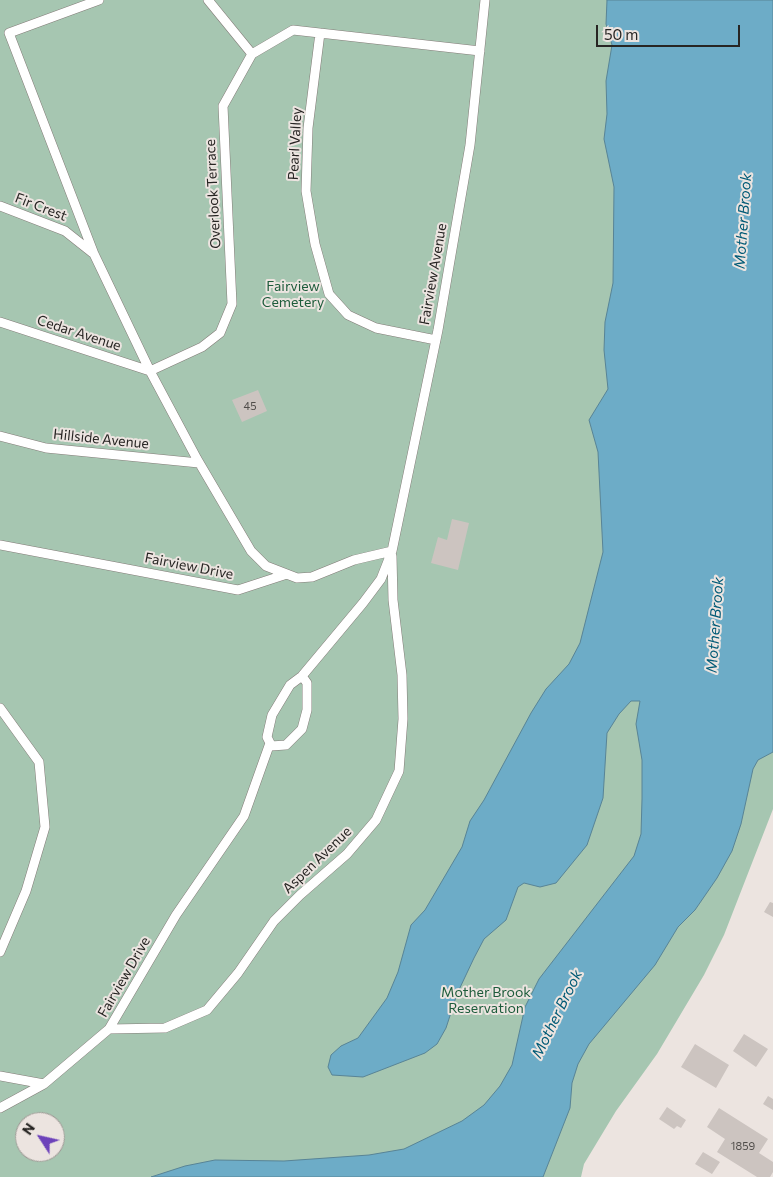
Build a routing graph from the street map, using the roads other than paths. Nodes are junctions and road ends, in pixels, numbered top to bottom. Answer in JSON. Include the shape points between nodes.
{"nodes":[{"id":1,"x":99,"y":0,"type":"edge"},
{"id":2,"x":208,"y":0,"type":"edge"},
{"id":3,"x":485,"y":0,"type":"edge"},
{"id":4,"x":4,"y":31,"type":"edge"},
{"id":5,"x":320,"y":33,"type":"junction"},
{"id":6,"x":480,"y":51,"type":"junction"},
{"id":7,"x":252,"y":54,"type":"junction"},
{"id":8,"x":0,"y":206,"type":"edge"},
{"id":9,"x":94,"y":254,"type":"junction"},
{"id":10,"x":0,"y":322,"type":"edge"},
{"id":11,"x":436,"y":340,"type":"junction"},
{"id":12,"x":150,"y":371,"type":"junction"},
{"id":13,"x":0,"y":436,"type":"edge"},
{"id":14,"x":199,"y":463,"type":"junction"},
{"id":15,"x":0,"y":545,"type":"edge"},
{"id":16,"x":392,"y":551,"type":"junction"},
{"id":17,"x":284,"y":575,"type":"junction"},
{"id":18,"x":302,"y":676,"type":"junction"},
{"id":19,"x":0,"y":708,"type":"edge"},
{"id":20,"x":270,"y":743,"type":"junction"},
{"id":21,"x":0,"y":952,"type":"edge"},
{"id":22,"x":109,"y":1029,"type":"junction"},
{"id":23,"x":0,"y":1076,"type":"edge"},
{"id":24,"x":44,"y":1084,"type":"junction"},
{"id":25,"x":0,"y":1108,"type":"edge"}],
"edges":[{"from":1,"to":4,"type":"lane"},
{"from":2,"to":7,"type":"lane"},
{"from":3,"to":6,"type":"lane","name":"Fairview Avenue"},
{"from":4,"to":9,"type":"lane"},
{"from":5,"to":6,"type":"lane"},
{"from":5,"to":7,"type":"lane","via":[[293,30]]},
{"from":5,"to":11,"type":"lane","name":"Pearl Valley","via":[[308,128],[306,191],[315,244],[329,294],[348,316],[376,328]]},
{"from":6,"to":11,"type":"lane","name":"Fairview Avenue","via":[[470,145]]},
{"from":7,"to":12,"type":"lane","name":"Overlook Terrace","via":[[223,106],[232,304],[220,333],[202,347]]},
{"from":8,"to":9,"type":"lane","name":"Fir Crest","via":[[65,230]]},
{"from":9,"to":12,"type":"lane"},
{"from":10,"to":12,"type":"lane","name":"Cedar Avenue"},
{"from":11,"to":16,"type":"lane","name":"Fairview Avenue"},
{"from":12,"to":14,"type":"lane"},
{"from":13,"to":14,"type":"lane","name":"Hillside Avenue","via":[[46,448]]},
{"from":14,"to":17,"type":"lane","via":[[251,551],[266,566]]},
{"from":15,"to":17,"type":"lane","name":"Fairview Drive","via":[[238,590]]},
{"from":16,"to":17,"type":"lane","name":"Fairview Drive","via":[[354,560],[312,577]]},
{"from":16,"to":18,"type":"lane","name":"Fairview Drive","via":[[369,595]]},
{"from":16,"to":22,"type":"lane","name":"Aspen Avenue","via":[[393,600],[402,675],[400,771],[376,820],[347,854],[274,922],[207,1010],[165,1028]]},
{"from":18,"to":20,"type":"lane","name":"Fairview Drive","via":[[290,685],[272,714],[267,737]]},
{"from":18,"to":20,"type":"lane","via":[[307,683],[307,710],[302,729],[286,745],[272,746]]},
{"from":19,"to":21,"type":"lane","via":[[39,762],[46,827],[26,891]]},
{"from":20,"to":22,"type":"lane","name":"Fairview Drive","via":[[244,816],[176,915]]},
{"from":22,"to":24,"type":"lane","name":"Fairview Drive"},
{"from":23,"to":24,"type":"lane"},
{"from":24,"to":25,"type":"lane","name":"Fairview Drive"}]}
